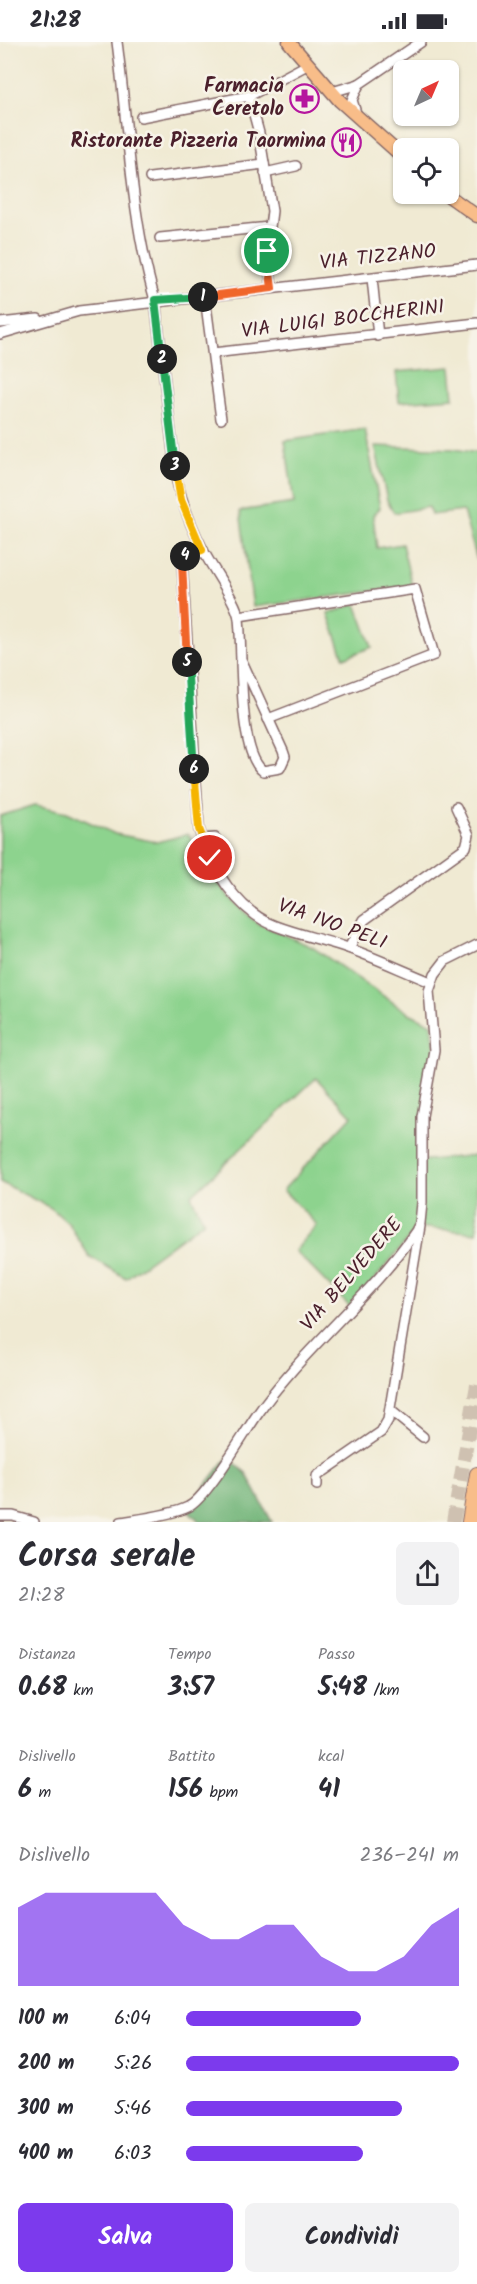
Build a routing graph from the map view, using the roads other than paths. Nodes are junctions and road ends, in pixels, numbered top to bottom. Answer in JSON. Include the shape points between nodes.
{"nodes":[{"id":1,"x":117,"y":42,"type":"edge"},
{"id":2,"x":289,"y":42,"type":"edge"},
{"id":3,"x":421,"y":42,"type":"edge"},
{"id":4,"x":308,"y":65,"type":"junction"},
{"id":5,"x":358,"y":86,"type":"junction"},
{"id":6,"x":249,"y":96,"type":"junction"},
{"id":7,"x":336,"y":96,"type":"junction"},
{"id":8,"x":141,"y":117,"type":"dead end"},
{"id":9,"x":358,"y":118,"type":"junction"},
{"id":10,"x":393,"y":148,"type":"edge"},
{"id":11,"x":296,"y":166,"type":"dead end"},
{"id":12,"x":264,"y":168,"type":"junction"},
{"id":13,"x":150,"y":178,"type":"dead end"},
{"id":14,"x":459,"y":203,"type":"edge"},
{"id":15,"x":477,"y":216,"type":"edge"},
{"id":16,"x":270,"y":227,"type":"junction"},
{"id":17,"x":160,"y":238,"type":"dead end"},
{"id":18,"x":477,"y":265,"type":"edge"},
{"id":19,"x":372,"y":278,"type":"junction"},
{"id":20,"x":272,"y":288,"type":"junction"},
{"id":21,"x":205,"y":297,"type":"junction"},
{"id":22,"x":155,"y":300,"type":"junction"},
{"id":23,"x":55,"y":317,"type":"junction"},
{"id":24,"x":0,"y":323,"type":"edge"},
{"id":25,"x":477,"y":323,"type":"edge"},
{"id":26,"x":0,"y":334,"type":"edge"},
{"id":27,"x":378,"y":336,"type":"junction"},
{"id":28,"x":213,"y":353,"type":"junction"},
{"id":29,"x":221,"y":419,"type":"dead end"},
{"id":30,"x":202,"y":550,"type":"junction"},
{"id":31,"x":239,"y":616,"type":"junction"},
{"id":32,"x":241,"y":659,"type":"junction"},
{"id":33,"x":268,"y":719,"type":"junction"},
{"id":34,"x":456,"y":807,"type":"dead end"},
{"id":35,"x":215,"y":838,"type":"dead end"},
{"id":36,"x":202,"y":839,"type":"junction"},
{"id":37,"x":477,"y":945,"type":"edge"},
{"id":38,"x":349,"y":948,"type":"junction"},
{"id":39,"x":431,"y":982,"type":"junction"},
{"id":40,"x":420,"y":1223,"type":"junction"},
{"id":41,"x":390,"y":1410,"type":"junction"},
{"id":42,"x":423,"y":1437,"type":"dead end"},
{"id":43,"x":477,"y":1474,"type":"edge"},
{"id":44,"x":317,"y":1485,"type":"dead end"},
{"id":45,"x":0,"y":1516,"type":"edge"},
{"id":46,"x":34,"y":1522,"type":"edge"},
{"id":47,"x":121,"y":1522,"type":"edge"},
{"id":48,"x":469,"y":1522,"type":"edge"}],
"edges":[{"from":1,"to":22,"type":"street","via":[[140,228]]},
{"from":2,"to":4,"type":"main road"},
{"from":3,"to":5,"type":"street"},
{"from":4,"to":6,"type":"street"},
{"from":4,"to":7,"type":"main road"},
{"from":5,"to":7,"type":"street"},
{"from":5,"to":9,"type":"street","via":[[352,100]]},
{"from":6,"to":8,"type":"street"},
{"from":6,"to":12,"type":"street"},
{"from":7,"to":9,"type":"main road"},
{"from":9,"to":10,"type":"main road"},
{"from":11,"to":12,"type":"street"},
{"from":12,"to":13,"type":"street"},
{"from":12,"to":16,"type":"street","via":[[272,211]]},
{"from":14,"to":15,"type":"main road"},
{"from":16,"to":17,"type":"street"},
{"from":16,"to":20,"type":"street","via":[[267,251]]},
{"from":18,"to":19,"type":"street","name":"VIA TIZZANO"},
{"from":19,"to":20,"type":"street","name":"VIA TIZZANO"},
{"from":19,"to":27,"type":"street"},
{"from":20,"to":21,"type":"street","name":"VIA TIZZANO"},
{"from":21,"to":22,"type":"street","name":"VIA TIZZANO"},
{"from":21,"to":28,"type":"street"},
{"from":22,"to":23,"type":"street","name":"VIA TIZZANO"},
{"from":22,"to":30,"type":"street","via":[[176,476],[181,500]]},
{"from":23,"to":24,"type":"street"},
{"from":23,"to":26,"type":"street","name":"VIA TIZZANO"},
{"from":25,"to":27,"type":"street","name":"VIA LUIGI BOCCHERINI"},
{"from":27,"to":28,"type":"street","name":"VIA LUIGI BOCCHERINI"},
{"from":28,"to":29,"type":"street"},
{"from":30,"to":31,"type":"street"},
{"from":30,"to":36,"type":"street","name":"VIA IVO PELI","via":[[186,555],[182,563],[189,705]]},
{"from":31,"to":32,"type":"street"},
{"from":31,"to":33,"type":"street","via":[[415,589],[434,655]]},
{"from":32,"to":33,"type":"street"},
{"from":32,"to":33,"type":"street","via":[[247,733],[255,763],[263,771],[280,768],[285,758]]},
{"from":34,"to":38,"type":"street","via":[[469,835],[466,847],[364,920]]},
{"from":35,"to":36,"type":"street"},
{"from":36,"to":38,"type":"street","name":"VIA IVO PELI","via":[[223,878],[256,916],[275,926]]},
{"from":37,"to":39,"type":"street","via":[[445,961]]},
{"from":38,"to":39,"type":"street","name":"VIA IVO PELI"},
{"from":39,"to":40,"type":"street","name":"VIA BELVEDERE","via":[[428,1001],[434,1050],[422,1116]]},
{"from":40,"to":41,"type":"street"},
{"from":40,"to":47,"type":"street","name":"VIA BELVEDERE","via":[[349,1312],[304,1355],[189,1507]]},
{"from":41,"to":42,"type":"street"},
{"from":41,"to":44,"type":"street","via":[[381,1432],[317,1476]]},
{"from":43,"to":48,"type":"highway"},
{"from":45,"to":46,"type":"street"}]}
